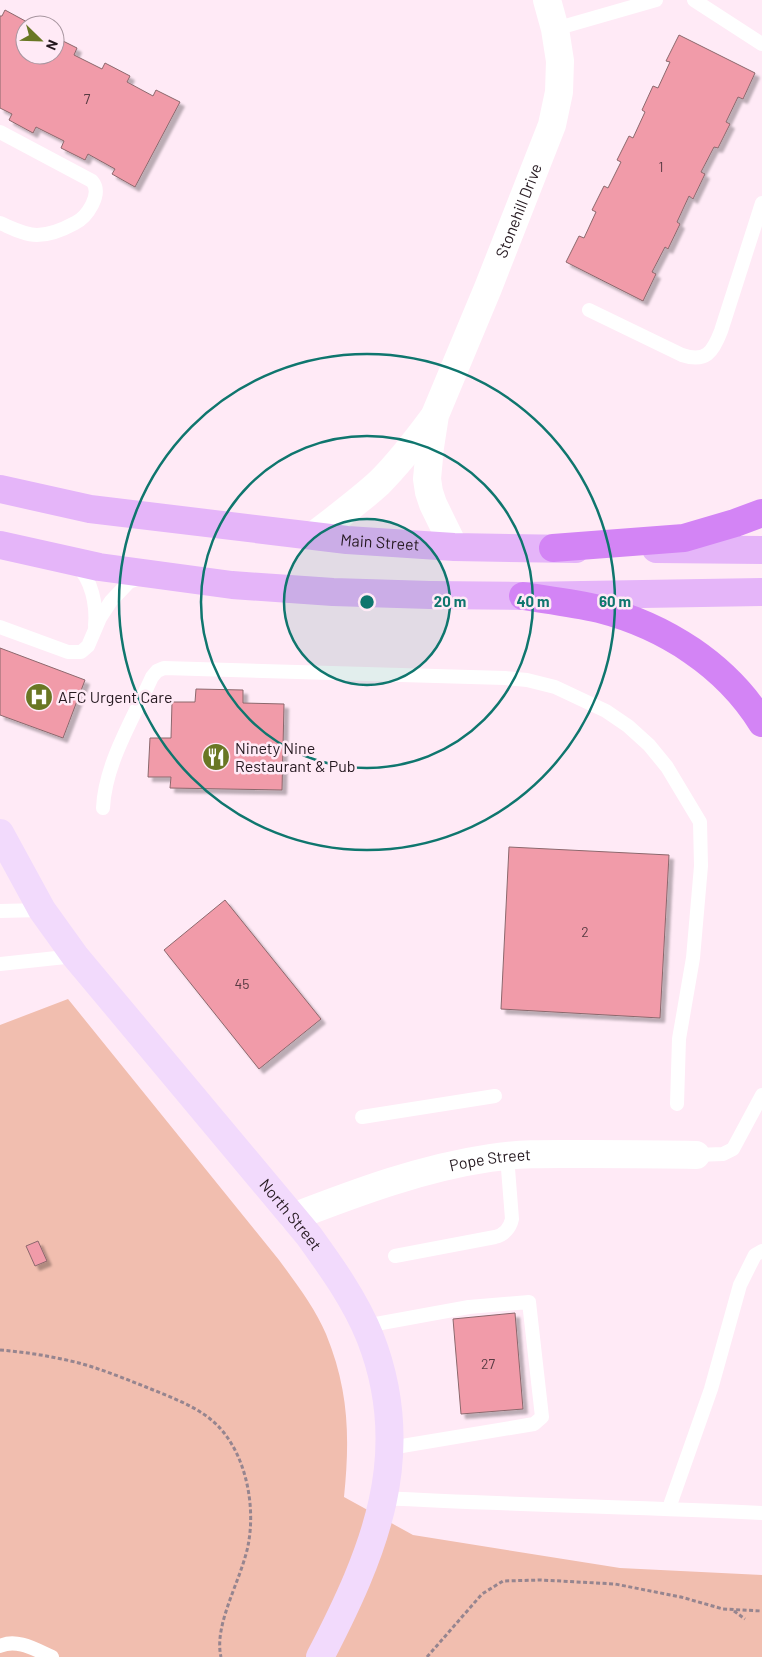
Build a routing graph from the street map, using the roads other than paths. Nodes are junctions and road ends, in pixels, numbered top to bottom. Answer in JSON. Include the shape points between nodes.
{"nodes":[{"id":1,"x":547,"y":0,"type":"edge"},
{"id":2,"x":656,"y":0,"type":"edge"},
{"id":3,"x":694,"y":0,"type":"edge"},
{"id":4,"x":556,"y":28,"type":"junction"},
{"id":5,"x":762,"y":44,"type":"edge"},
{"id":6,"x":0,"y":132,"type":"edge"},
{"id":7,"x":762,"y":204,"type":"edge"},
{"id":8,"x":0,"y":223,"type":"edge"},
{"id":9,"x":589,"y":310,"type":"dead end"},
{"id":10,"x":435,"y":415,"type":"junction"},
{"id":11,"x":0,"y":489,"type":"edge"},
{"id":12,"x":762,"y":513,"type":"edge"},
{"id":13,"x":313,"y":536,"type":"junction"},
{"id":14,"x":0,"y":545,"type":"edge"},
{"id":15,"x":454,"y":547,"type":"junction"},
{"id":16,"x":553,"y":548,"type":"junction"},
{"id":17,"x":762,"y":550,"type":"edge"},
{"id":18,"x":67,"y":560,"type":"junction"},
{"id":19,"x":161,"y":575,"type":"junction"},
{"id":20,"x":762,"y":592,"type":"edge"},
{"id":21,"x":523,"y":596,"type":"junction"},
{"id":22,"x":0,"y":627,"type":"edge"},
{"id":23,"x":94,"y":632,"type":"junction"},
{"id":24,"x":762,"y":724,"type":"edge"},
{"id":25,"x":103,"y":808,"type":"dead end"},
{"id":26,"x":0,"y":833,"type":"edge"},
{"id":27,"x":42,"y":910,"type":"junction"},
{"id":28,"x":0,"y":911,"type":"edge"},
{"id":29,"x":75,"y":956,"type":"junction"},
{"id":30,"x":0,"y":964,"type":"edge"},
{"id":31,"x":762,"y":1095,"type":"edge"},
{"id":32,"x":495,"y":1096,"type":"dead end"},
{"id":33,"x":677,"y":1104,"type":"dead end"},
{"id":34,"x":362,"y":1117,"type":"dead end"},
{"id":35,"x":696,"y":1154,"type":"joint"},
{"id":36,"x":506,"y":1156,"type":"junction"},
{"id":37,"x":294,"y":1216,"type":"junction"},
{"id":38,"x":762,"y":1251,"type":"edge"},
{"id":39,"x":395,"y":1256,"type":"dead end"},
{"id":40,"x":365,"y":1326,"type":"junction"},
{"id":41,"x":390,"y":1448,"type":"junction"},
{"id":42,"x":384,"y":1498,"type":"junction"},
{"id":43,"x":669,"y":1508,"type":"junction"},
{"id":44,"x":762,"y":1513,"type":"edge"},
{"id":45,"x":0,"y":1646,"type":"edge"},
{"id":46,"x":52,"y":1657,"type":"edge"},
{"id":47,"x":320,"y":1657,"type":"edge"}],
"edges":[{"from":1,"to":4,"type":"street","name":"Stonehill Drive"},
{"from":2,"to":4,"type":"lane"},
{"from":3,"to":5,"type":"lane"},
{"from":4,"to":10,"type":"street","name":"Stonehill Drive","via":[[559,92],[552,125]]},
{"from":6,"to":8,"type":"lane","via":[[92,181],[96,194],[86,214],[76,223],[46,234],[27,234]]},
{"from":7,"to":9,"type":"lane","via":[[721,331],[710,353],[702,357],[688,356]]},
{"from":10,"to":13,"type":"street","name":"Stonehill Drive","via":[[379,483]]},
{"from":10,"to":15,"type":"street","name":"Stonehill Drive","via":[[427,479],[433,504]]},
{"from":11,"to":13,"type":"main road","name":"Main Street","via":[[90,509]]},
{"from":12,"to":16,"type":"highway","via":[[684,538]]},
{"from":13,"to":15,"type":"main road","name":"Main Street"},
{"from":14,"to":18,"type":"main road"},
{"from":15,"to":16,"type":"main road","name":"Main Street"},
{"from":16,"to":17,"type":"main road","name":"Main Street"},
{"from":18,"to":19,"type":"main road"},
{"from":18,"to":23,"type":"lane","via":[[79,567],[89,584],[95,615]]},
{"from":19,"to":21,"type":"main road","via":[[232,585],[333,592]]},
{"from":19,"to":23,"type":"lane","via":[[128,582],[111,601]]},
{"from":20,"to":21,"type":"main road"},
{"from":21,"to":24,"type":"highway","via":[[598,609],[683,644],[742,695]]},
{"from":22,"to":23,"type":"lane","via":[[75,653],[86,648]]},
{"from":25,"to":33,"type":"lane","via":[[110,768],[152,677],[164,668],[527,680],[555,687],[606,711],[628,726],[667,767],[700,822],[701,866],[694,958],[680,1040]]},
{"from":26,"to":27,"type":"main road","name":"North Street"},
{"from":27,"to":28,"type":"lane"},
{"from":27,"to":29,"type":"main road","name":"North Street"},
{"from":29,"to":30,"type":"lane"},
{"from":29,"to":37,"type":"main road","name":"North Street"},
{"from":31,"to":35,"type":"lane","via":[[733,1149],[723,1154]]},
{"from":32,"to":34,"type":"lane"},
{"from":35,"to":36,"type":"street","name":"Pope Street","via":[[539,1153]]},
{"from":36,"to":37,"type":"street","name":"Pope Street","via":[[443,1167],[362,1190]]},
{"from":36,"to":39,"type":"lane","via":[[512,1215],[505,1232],[495,1237]]},
{"from":37,"to":40,"type":"main road","name":"North Street","via":[[335,1272]]},
{"from":38,"to":43,"type":"lane","via":[[755,1255],[740,1285],[708,1397]]},
{"from":40,"to":41,"type":"main road","name":"North Street","via":[[380,1368]]},
{"from":40,"to":41,"type":"lane","via":[[469,1307],[529,1302],[542,1417],[534,1424]]},
{"from":41,"to":42,"type":"main road","name":"North Street"},
{"from":42,"to":43,"type":"lane"},
{"from":42,"to":47,"type":"main road","name":"North Street","via":[[367,1556]]},
{"from":43,"to":44,"type":"lane"},
{"from":45,"to":46,"type":"lane","via":[[17,1643]]}]}
